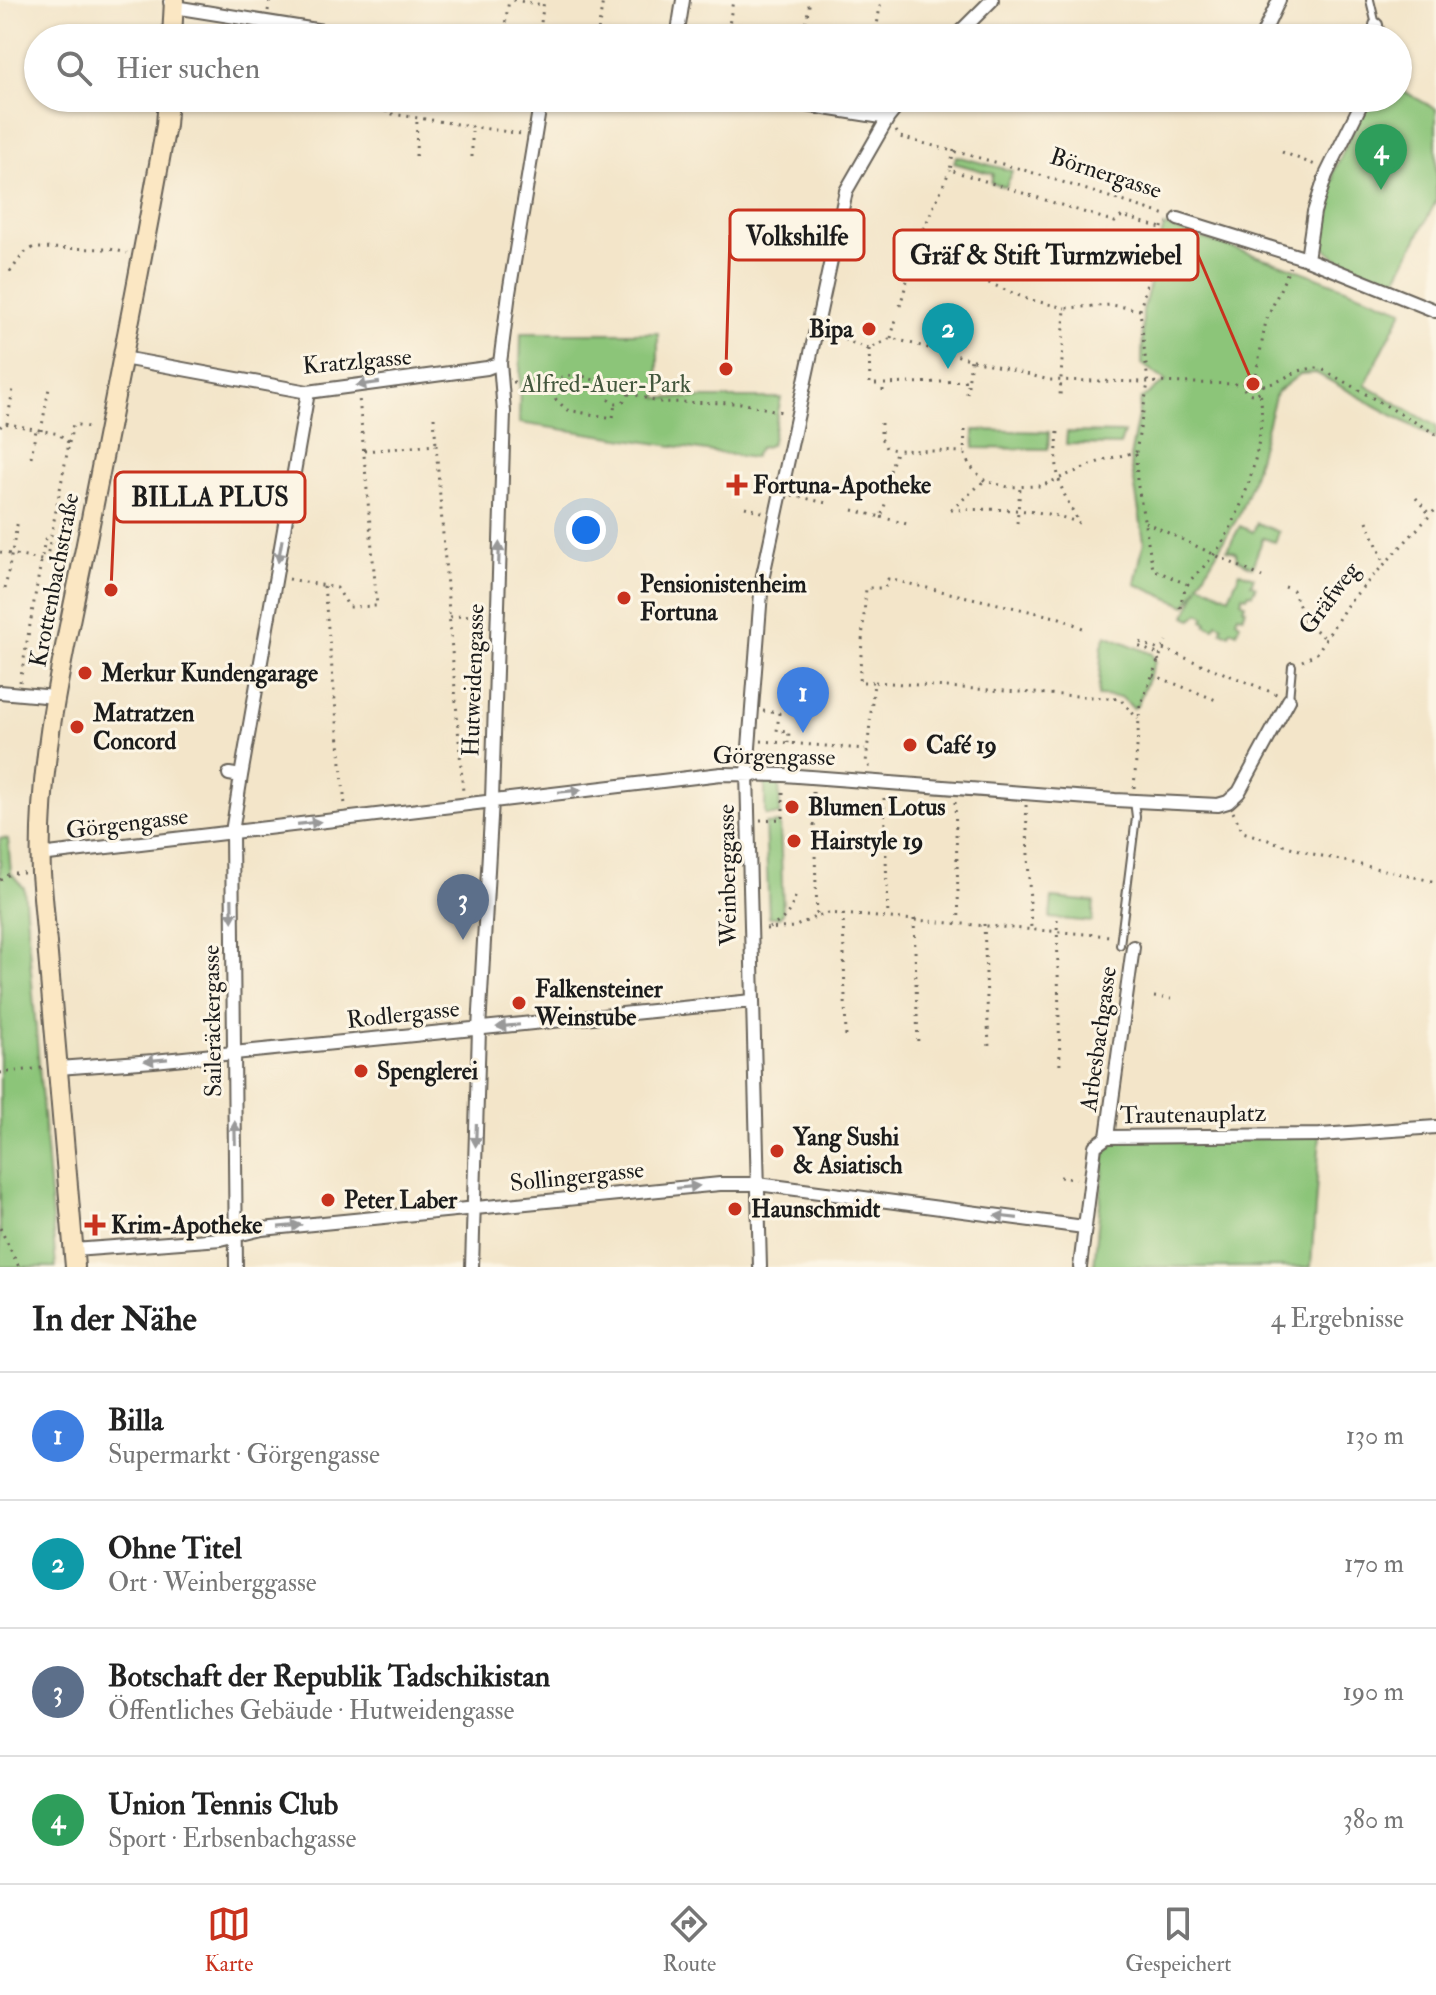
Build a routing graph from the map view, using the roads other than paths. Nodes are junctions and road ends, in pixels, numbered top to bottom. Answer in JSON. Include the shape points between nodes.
{"nodes":[{"id":1,"x":683,"y":0,"type":"edge"},
{"id":2,"x":992,"y":0,"type":"edge"},
{"id":3,"x":1279,"y":0,"type":"edge"},
{"id":4,"x":1370,"y":0,"type":"edge"},
{"id":5,"x":172,"y":2,"type":"edge"},
{"id":6,"x":172,"y":24,"type":"edge"},
{"id":7,"x":291,"y":24,"type":"edge"},
{"id":8,"x":679,"y":24,"type":"edge"},
{"id":9,"x":968,"y":24,"type":"edge"},
{"id":10,"x":1268,"y":24,"type":"edge"},
{"id":11,"x":1375,"y":24,"type":"edge"},
{"id":12,"x":167,"y":112,"type":"edge"},
{"id":13,"x":539,"y":112,"type":"edge"},
{"id":14,"x":850,"y":112,"type":"edge"},
{"id":15,"x":893,"y":112,"type":"edge"},
{"id":16,"x":1357,"y":112,"type":"edge"},
{"id":17,"x":888,"y":118,"type":"junction"},
{"id":18,"x":1178,"y":219,"type":"road end"},
{"id":19,"x":1307,"y":259,"type":"junction"},
{"id":20,"x":1436,"y":311,"type":"edge"},
{"id":21,"x":123,"y":358,"type":"junction"},
{"id":22,"x":500,"y":363,"type":"junction"},
{"id":23,"x":308,"y":392,"type":"junction"},
{"id":24,"x":1292,"y":666,"type":"road end"},
{"id":25,"x":0,"y":692,"type":"edge"},
{"id":26,"x":55,"y":697,"type":"junction"},
{"id":27,"x":1289,"y":700,"type":"joint"},
{"id":28,"x":747,"y":773,"type":"junction"},
{"id":29,"x":492,"y":800,"type":"junction"},
{"id":30,"x":1134,"y":801,"type":"junction"},
{"id":31,"x":1228,"y":802,"type":"joint"},
{"id":32,"x":232,"y":832,"type":"junction"},
{"id":33,"x":40,"y":855,"type":"junction"},
{"id":34,"x":1127,"y":946,"type":"joint"},
{"id":35,"x":752,"y":1001,"type":"junction"},
{"id":36,"x":479,"y":1029,"type":"junction"},
{"id":37,"x":234,"y":1053,"type":"junction"},
{"id":38,"x":58,"y":1068,"type":"junction"},
{"id":39,"x":1436,"y":1127,"type":"edge"},
{"id":40,"x":1107,"y":1137,"type":"junction"},
{"id":41,"x":758,"y":1184,"type":"junction"},
{"id":42,"x":473,"y":1209,"type":"junction"},
{"id":43,"x":1084,"y":1227,"type":"junction"},
{"id":44,"x":236,"y":1235,"type":"junction"},
{"id":45,"x":74,"y":1258,"type":"edge"},
{"id":46,"x":236,"y":1267,"type":"edge"},
{"id":47,"x":472,"y":1267,"type":"edge"},
{"id":48,"x":760,"y":1267,"type":"edge"},
{"id":49,"x":1080,"y":1267,"type":"edge"}],
"edges":[{"from":1,"to":8,"type":"street"},
{"from":2,"to":9,"type":"street"},
{"from":3,"to":10,"type":"street"},
{"from":4,"to":11,"type":"lane"},
{"from":5,"to":6,"type":"main road"},
{"from":5,"to":7,"type":"street"},
{"from":12,"to":21,"type":"main road","name":"Krottenbachstraße"},
{"from":13,"to":22,"type":"street","name":"Hutweidengasse"},
{"from":14,"to":17,"type":"street"},
{"from":15,"to":17,"type":"street","name":"Weinberggasse"},
{"from":16,"to":19,"type":"street","via":[[1314,212]]},
{"from":17,"to":28,"type":"street","name":"Weinberggasse","via":[[846,191],[762,580]]},
{"from":18,"to":19,"type":"street","name":"Börnergasse"},
{"from":19,"to":20,"type":"street","name":"Börnergasse"},
{"from":21,"to":23,"type":"street","name":"Kratzlgasse"},
{"from":21,"to":26,"type":"main road","name":"Krottenbachstraße"},
{"from":22,"to":23,"type":"street","name":"Kratzlgasse","one_way":true},
{"from":29,"to":22,"type":"street","name":"Hutweidengasse","one_way":true,"via":[[504,383]]},
{"from":23,"to":32,"type":"street","name":"Saileräckergasse","one_way":true,"via":[[235,775]]},
{"from":24,"to":27,"type":"lane","name":"Gräfweg"},
{"from":25,"to":26,"type":"street"},
{"from":26,"to":33,"type":"main road","name":"Krottenbachstraße"},
{"from":27,"to":31,"type":"street","name":"Gräfweg","via":[[1239,792]]},
{"from":29,"to":28,"type":"street","name":"Görgengasse","one_way":true},
{"from":28,"to":30,"type":"street","name":"Görgengasse"},
{"from":28,"to":35,"type":"street","name":"Weinberggasse"},
{"from":32,"to":29,"type":"street","name":"Görgengasse","one_way":true},
{"from":29,"to":36,"type":"street","name":"Hutweidengasse"},
{"from":30,"to":31,"type":"street","name":"Görgengasse","via":[[1207,806]]},
{"from":30,"to":34,"type":"lane","name":"Arbesbachgasse","via":[[1121,937]]},
{"from":32,"to":33,"type":"street","name":"Görgengasse"},
{"from":32,"to":37,"type":"street","name":"Saileräckergasse","one_way":true},
{"from":33,"to":38,"type":"main road","name":"Krottenbachstraße"},
{"from":34,"to":40,"type":"street","name":"Arbesbachgasse"},
{"from":35,"to":36,"type":"street","name":"Rodlergasse","one_way":true},
{"from":35,"to":41,"type":"street","name":"Weinberggasse"},
{"from":36,"to":37,"type":"street","name":"Rodlergasse"},
{"from":36,"to":42,"type":"street","name":"Hutweidengasse","one_way":true},
{"from":37,"to":38,"type":"street","name":"Rodlergasse","one_way":true},
{"from":44,"to":37,"type":"street","name":"Saileräckergasse","one_way":true},
{"from":38,"to":45,"type":"main road","name":"Krottenbachstraße"},
{"from":39,"to":40,"type":"street","name":"Trautenauplatz","via":[[1320,1135]]},
{"from":40,"to":43,"type":"street","name":"Trautenauplatz","via":[[1095,1146]]},
{"from":42,"to":41,"type":"street","name":"Sollingergasse","one_way":true},
{"from":43,"to":41,"type":"street","name":"Sollingergasse","one_way":true},
{"from":41,"to":48,"type":"street","name":"Weinberggasse"},
{"from":44,"to":42,"type":"street","name":"Sollingergasse","one_way":true},
{"from":42,"to":47,"type":"street","name":"Hutweidengasse"},
{"from":43,"to":49,"type":"street","name":"Trautenauplatz"},
{"from":44,"to":45,"type":"street","name":"Sollingergasse"},
{"from":44,"to":46,"type":"street","name":"Saileräckergasse"}]}
